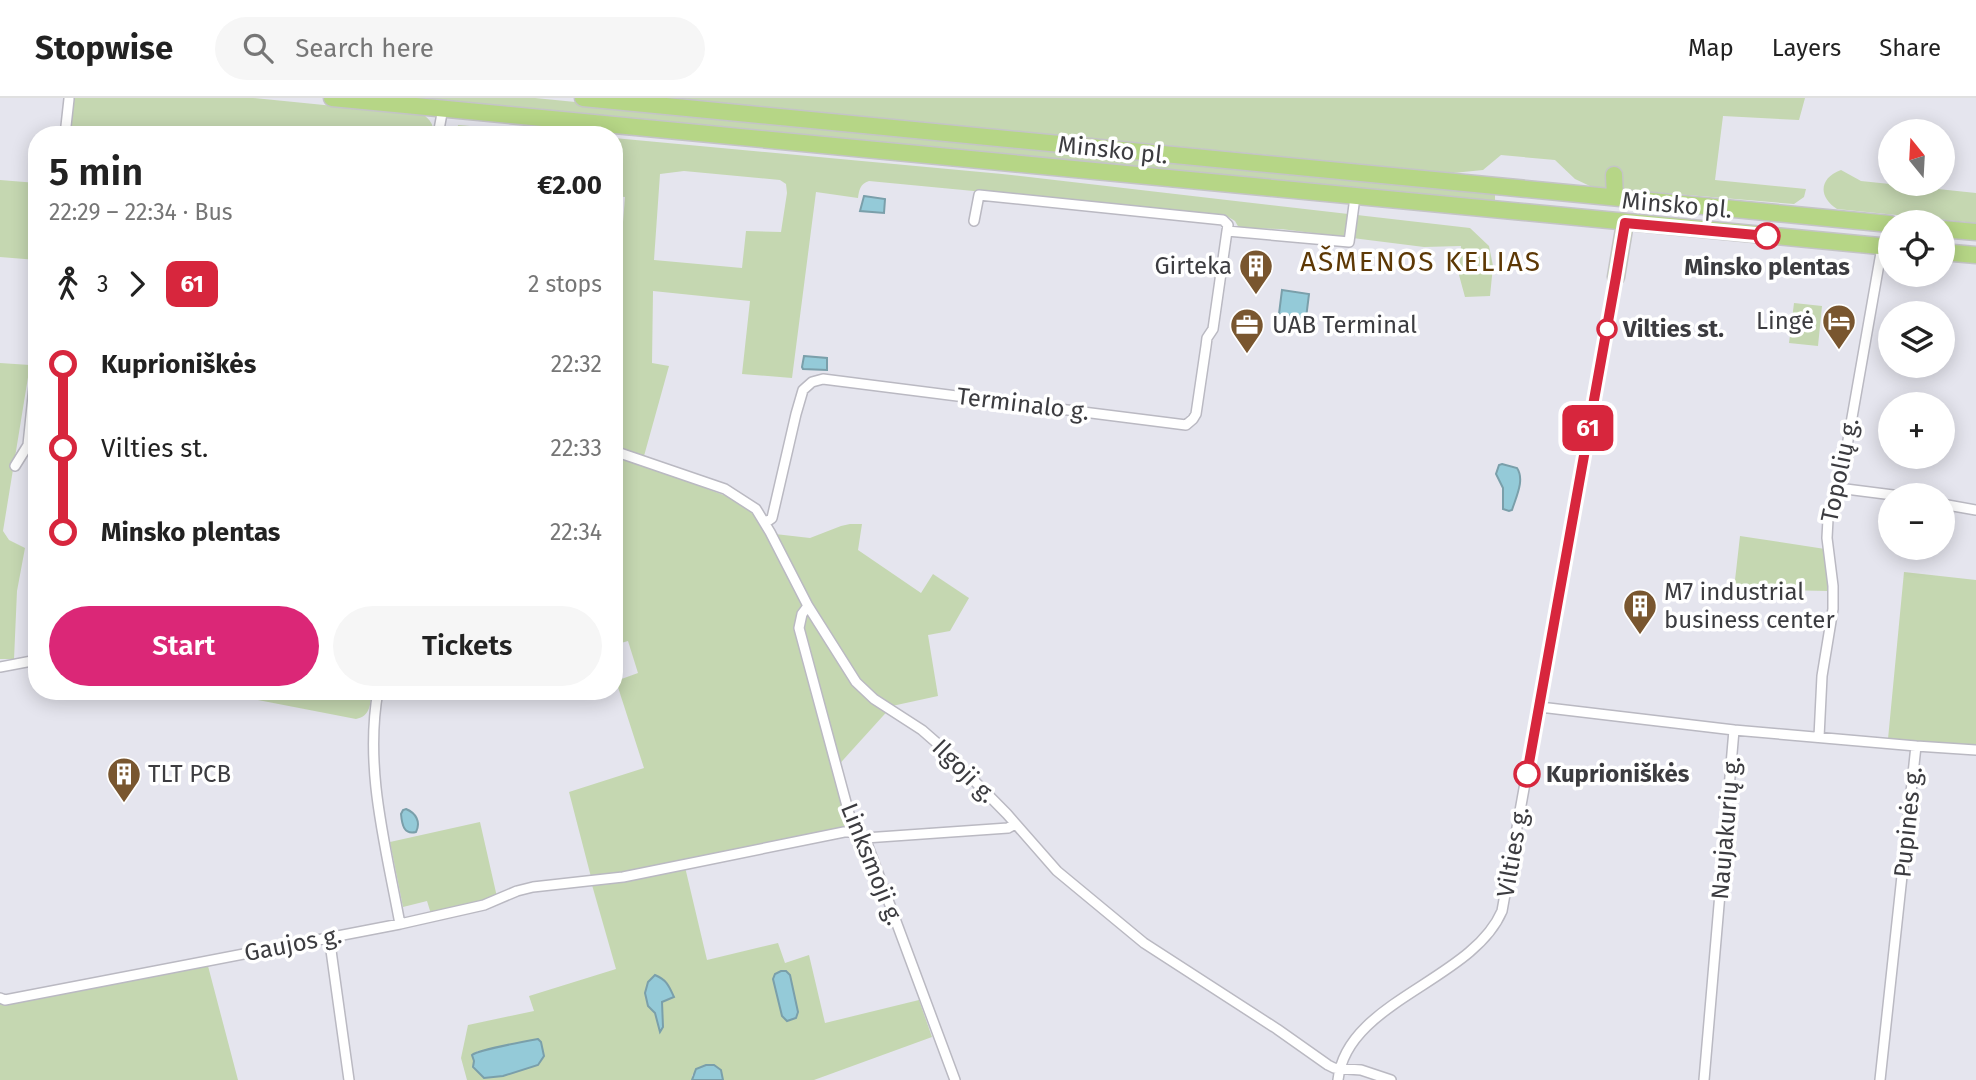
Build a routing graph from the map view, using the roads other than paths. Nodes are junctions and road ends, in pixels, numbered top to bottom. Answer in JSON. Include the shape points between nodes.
{"nodes":[{"id":1,"x":69,"y":98,"type":"edge"},
{"id":2,"x":333,"y":98,"type":"edge"},
{"id":3,"x":583,"y":98,"type":"edge"},
{"id":4,"x":443,"y":108,"type":"junction"},
{"id":5,"x":66,"y":126,"type":"edge"},
{"id":6,"x":440,"y":126,"type":"edge"},
{"id":7,"x":1614,"y":175,"type":"dead end"},
{"id":8,"x":1592,"y":196,"type":"junction"},
{"id":9,"x":1354,"y":197,"type":"junction"},
{"id":10,"x":1615,"y":197,"type":"junction"},
{"id":11,"x":1499,"y":211,"type":"junction"},
{"id":12,"x":974,"y":221,"type":"dead end"},
{"id":13,"x":1625,"y":223,"type":"junction"},
{"id":14,"x":1878,"y":223,"type":"edge"},
{"id":15,"x":1955,"y":230,"type":"edge"},
{"id":16,"x":1227,"y":231,"type":"junction"},
{"id":17,"x":1976,"y":232,"type":"edge"},
{"id":18,"x":1878,"y":246,"type":"edge"},
{"id":19,"x":1616,"y":277,"type":"joint"},
{"id":20,"x":1878,"y":277,"type":"edge"},
{"id":21,"x":28,"y":445,"type":"edge"},
{"id":22,"x":623,"y":454,"type":"edge"},
{"id":23,"x":15,"y":466,"type":"dead end"},
{"id":24,"x":1838,"y":488,"type":"junction"},
{"id":25,"x":1878,"y":493,"type":"edge"},
{"id":26,"x":1955,"y":506,"type":"edge"},
{"id":27,"x":1976,"y":510,"type":"edge"},
{"id":28,"x":765,"y":523,"type":"junction"},
{"id":29,"x":808,"y":606,"type":"junction"},
{"id":30,"x":28,"y":662,"type":"edge"},
{"id":31,"x":0,"y":667,"type":"edge"},
{"id":32,"x":377,"y":700,"type":"edge"},
{"id":33,"x":1539,"y":708,"type":"junction"},
{"id":34,"x":1734,"y":730,"type":"junction"},
{"id":35,"x":1819,"y":737,"type":"junction"},
{"id":36,"x":1916,"y":746,"type":"junction"},
{"id":37,"x":1976,"y":750,"type":"edge"},
{"id":38,"x":1015,"y":824,"type":"junction"},
{"id":39,"x":853,"y":832,"type":"junction"},
{"id":40,"x":865,"y":838,"type":"junction"},
{"id":41,"x":400,"y":924,"type":"junction"},
{"id":42,"x":329,"y":936,"type":"junction"},
{"id":43,"x":0,"y":998,"type":"edge"},
{"id":44,"x":1339,"y":1068,"type":"junction"},
{"id":45,"x":349,"y":1080,"type":"edge"},
{"id":46,"x":955,"y":1080,"type":"edge"},
{"id":47,"x":1338,"y":1080,"type":"edge"},
{"id":48,"x":1391,"y":1080,"type":"edge"},
{"id":49,"x":1704,"y":1080,"type":"edge"},
{"id":50,"x":1880,"y":1080,"type":"edge"}],
"edges":[{"from":1,"to":5,"type":"street"},
{"from":2,"to":4,"type":"highway","name":"Minsko pl."},
{"from":3,"to":8,"type":"highway","name":"Minsko pl."},
{"from":4,"to":6,"type":"street"},
{"from":4,"to":9,"type":"highway","name":"Minsko pl."},
{"from":7,"to":10,"type":"highway"},
{"from":8,"to":10,"type":"highway","name":"Minsko pl."},
{"from":8,"to":11,"type":"highway","via":[[1564,200],[1522,196],[1506,202]]},
{"from":9,"to":11,"type":"highway","name":"Minsko pl."},
{"from":9,"to":16,"type":"street","via":[[1349,242]]},
{"from":10,"to":14,"type":"highway","name":"Minsko pl."},
{"from":11,"to":13,"type":"highway","name":"Minsko pl."},
{"from":12,"to":16,"type":"street","via":[[979,195],[1223,220]]},
{"from":13,"to":18,"type":"highway","name":"Minsko pl."},
{"from":13,"to":19,"type":"highway"},
{"from":15,"to":17,"type":"highway"},
{"from":16,"to":28,"type":"street","name":"Terminalo g.","via":[[1196,414],[1186,425],[823,379],[803,390],[772,518]]},
{"from":19,"to":33,"type":"street","name":"Vilties g."},
{"from":20,"to":24,"type":"street","name":"Topolių g."},
{"from":21,"to":23,"type":"street"},
{"from":22,"to":28,"type":"street","name":"Ilgoji g.","via":[[725,489],[756,509]]},
{"from":24,"to":25,"type":"street"},
{"from":24,"to":35,"type":"street","name":"Topolių g.","via":[[1828,519],[1833,609],[1822,676]]},
{"from":26,"to":27,"type":"street"},
{"from":28,"to":29,"type":"street","name":"Ilgoji g."},
{"from":29,"to":38,"type":"street","name":"Ilgoji g.","via":[[856,682],[938,744]]},
{"from":29,"to":39,"type":"street","name":"Linksmoji g.","via":[[799,628]]},
{"from":30,"to":31,"type":"street"},
{"from":32,"to":41,"type":"street","via":[[373,769]]},
{"from":33,"to":34,"type":"street","name":"Naujakurių g."},
{"from":33,"to":44,"type":"street","name":"Vilties g.","via":[[1504,905],[1497,922],[1466,955],[1369,1025]]},
{"from":34,"to":35,"type":"street","name":"Pupinės g."},
{"from":34,"to":49,"type":"street","name":"Naujakurių g."},
{"from":35,"to":36,"type":"street","name":"Pupinės g."},
{"from":36,"to":37,"type":"street"},
{"from":36,"to":50,"type":"street","name":"Pupinės g."},
{"from":38,"to":40,"type":"street"},
{"from":38,"to":44,"type":"street","name":"Ilgoji g.","via":[[1057,871],[1144,943],[1321,1061]]},
{"from":39,"to":40,"type":"street","name":"Linksmoji g."},
{"from":39,"to":41,"type":"street","name":"Gaujos g.","via":[[623,877],[533,887],[484,905]]},
{"from":40,"to":46,"type":"street","name":"Linksmoji g."},
{"from":41,"to":42,"type":"street","name":"Gaujos g."},
{"from":42,"to":43,"type":"street","name":"Gaujos g."},
{"from":42,"to":45,"type":"street"},
{"from":44,"to":47,"type":"street"},
{"from":44,"to":48,"type":"street","name":"Ilgoji g."}]}
